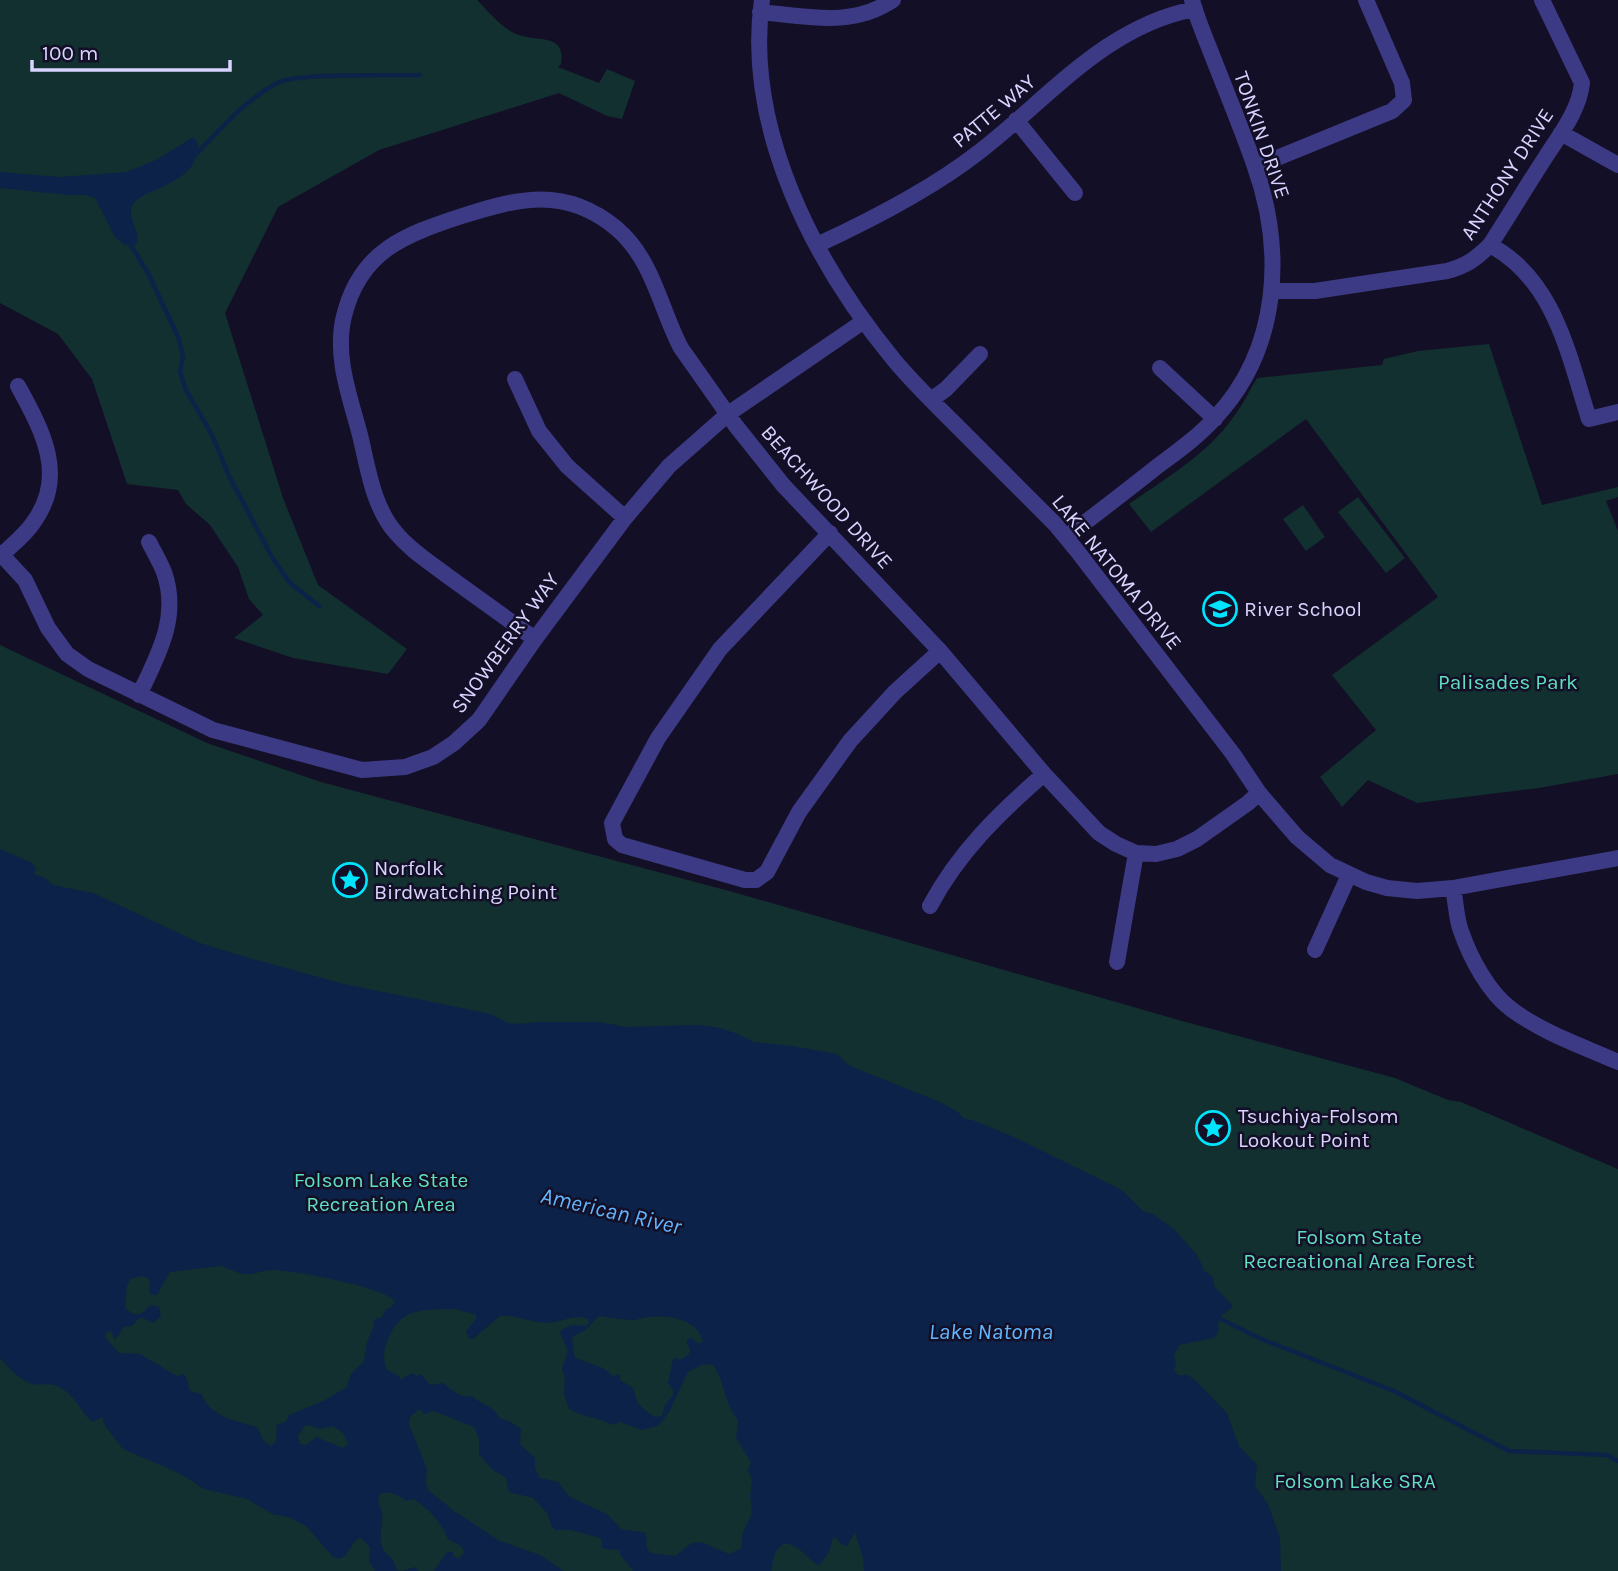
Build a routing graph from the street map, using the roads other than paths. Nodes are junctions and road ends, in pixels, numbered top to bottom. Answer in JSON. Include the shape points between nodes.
{"nodes":[{"id":1,"x":894,"y":0,"type":"edge"},
{"id":2,"x":1366,"y":0,"type":"edge"},
{"id":3,"x":1542,"y":0,"type":"edge"},
{"id":4,"x":1194,"y":5,"type":"edge"},
{"id":5,"x":761,"y":6,"type":"edge"},
{"id":6,"x":1016,"y":120,"type":"junction"},
{"id":7,"x":1561,"y":132,"type":"junction"},
{"id":8,"x":1618,"y":165,"type":"edge"},
{"id":9,"x":1255,"y":167,"type":"junction"},
{"id":10,"x":1075,"y":193,"type":"dead end"},
{"id":11,"x":817,"y":245,"type":"junction"},
{"id":12,"x":1490,"y":245,"type":"junction"},
{"id":13,"x":1273,"y":291,"type":"junction"},
{"id":14,"x":864,"y":321,"type":"junction"},
{"id":15,"x":980,"y":354,"type":"dead end"},
{"id":16,"x":1160,"y":368,"type":"dead end"},
{"id":17,"x":515,"y":379,"type":"dead end"},
{"id":18,"x":18,"y":386,"type":"dead end"},
{"id":19,"x":931,"y":400,"type":"junction"},
{"id":20,"x":1618,"y":412,"type":"edge"},
{"id":21,"x":728,"y":414,"type":"junction"},
{"id":22,"x":1215,"y":419,"type":"junction"},
{"id":23,"x":625,"y":518,"type":"junction"},
{"id":24,"x":830,"y":533,"type":"junction"},
{"id":25,"x":1066,"y":537,"type":"junction"},
{"id":26,"x":149,"y":542,"type":"dead end"},
{"id":27,"x":1,"y":553,"type":"edge"},
{"id":28,"x":534,"y":639,"type":"junction"},
{"id":29,"x":940,"y":651,"type":"junction"},
{"id":30,"x":139,"y":695,"type":"junction"},
{"id":31,"x":1044,"y":774,"type":"junction"},
{"id":32,"x":1259,"y":793,"type":"junction"},
{"id":33,"x":1136,"y":853,"type":"junction"},
{"id":34,"x":1618,"y":858,"type":"edge"},
{"id":35,"x":1349,"y":875,"type":"junction"},
{"id":36,"x":1453,"y":888,"type":"junction"},
{"id":37,"x":930,"y":906,"type":"dead end"},
{"id":38,"x":1315,"y":950,"type":"dead end"},
{"id":39,"x":1117,"y":962,"type":"dead end"},
{"id":40,"x":1618,"y":1062,"type":"edge"}],
"edges":[{"from":1,"to":5,"type":"street","via":[[843,19]]},
{"from":2,"to":9,"type":"street","via":[[1402,83],[1404,100],[1392,111]]},
{"from":3,"to":7,"type":"street","name":"ANTHONY DRIVE","via":[[1582,83],[1576,108]]},
{"from":4,"to":6,"type":"street","name":"PATTE WAY","via":[[1116,39]]},
{"from":4,"to":9,"type":"street","name":"TONKIN DRIVE"},
{"from":5,"to":11,"type":"street","name":"LAKE NATOMA DRIVE","via":[[760,76],[769,128]]},
{"from":6,"to":10,"type":"street"},
{"from":6,"to":11,"type":"street","name":"PATTE WAY","via":[[951,173]]},
{"from":7,"to":8,"type":"street"},
{"from":7,"to":12,"type":"street","name":"ANTHONY DRIVE"},
{"from":9,"to":13,"type":"street","name":"TONKIN DRIVE","via":[[1272,241]]},
{"from":11,"to":14,"type":"street","name":"LAKE NATOMA DRIVE"},
{"from":12,"to":13,"type":"street","name":"ANTHONY DRIVE","via":[[1466,266],[1447,271],[1315,291]]},
{"from":12,"to":20,"type":"street","via":[[1523,269],[1549,302],[1588,419]]},
{"from":13,"to":22,"type":"street","name":"TONKIN DRIVE","via":[[1255,360]]},
{"from":14,"to":19,"type":"street","name":"LAKE NATOMA DRIVE"},
{"from":14,"to":21,"type":"street","name":"SNOWBERRY WAY"},
{"from":15,"to":19,"type":"street"},
{"from":16,"to":22,"type":"street"},
{"from":17,"to":23,"type":"street","via":[[539,431],[567,466]]},
{"from":18,"to":27,"type":"street","via":[[46,443],[50,472],[37,518]]},
{"from":19,"to":25,"type":"street","name":"LAKE NATOMA DRIVE"},
{"from":21,"to":23,"type":"street","name":"SNOWBERRY WAY","via":[[669,466]]},
{"from":21,"to":24,"type":"street","name":"BEACHWOOD DRIVE","via":[[769,469]]},
{"from":21,"to":28,"type":"street","name":"BEACHWOOD DRIVE","via":[[681,348],[636,249],[619,230],[586,209],[548,200],[513,201],[416,231],[374,260],[352,291],[340,341],[342,367],[377,501],[413,551]]},
{"from":22,"to":25,"type":"street","name":"TONKIN DRIVE"},
{"from":23,"to":28,"type":"street","name":"SNOWBERRY WAY"},
{"from":24,"to":29,"type":"street","name":"BEACHWOOD DRIVE"},
{"from":24,"to":29,"type":"street","via":[[720,649],[694,685],[658,738],[612,823],[615,839],[622,845],[756,880],[767,872],[799,812],[850,741]]},
{"from":25,"to":32,"type":"street","name":"LAKE NATOMA DRIVE"},
{"from":26,"to":30,"type":"street","via":[[164,572],[169,622]]},
{"from":27,"to":30,"type":"street","name":"SNOWBERRY WAY","via":[[25,580],[48,628],[67,654]]},
{"from":28,"to":30,"type":"street","name":"SNOWBERRY WAY","via":[[479,720],[433,757],[405,767],[362,770],[213,730]]},
{"from":29,"to":31,"type":"street","name":"BEACHWOOD DRIVE"},
{"from":31,"to":33,"type":"street","name":"BEACHWOOD DRIVE","via":[[1099,833]]},
{"from":31,"to":37,"type":"street","via":[[997,815],[960,857]]},
{"from":32,"to":33,"type":"street","via":[[1177,849]]},
{"from":32,"to":35,"type":"street","name":"LAKE NATOMA DRIVE","via":[[1312,852]]},
{"from":33,"to":39,"type":"street"},
{"from":34,"to":36,"type":"street","name":"LAKE NATOMA DRIVE"},
{"from":35,"to":36,"type":"street","name":"LAKE NATOMA DRIVE","via":[[1387,888]]},
{"from":35,"to":38,"type":"street"},
{"from":36,"to":40,"type":"street","via":[[1460,930],[1471,954],[1509,1008],[1549,1032]]}]}
